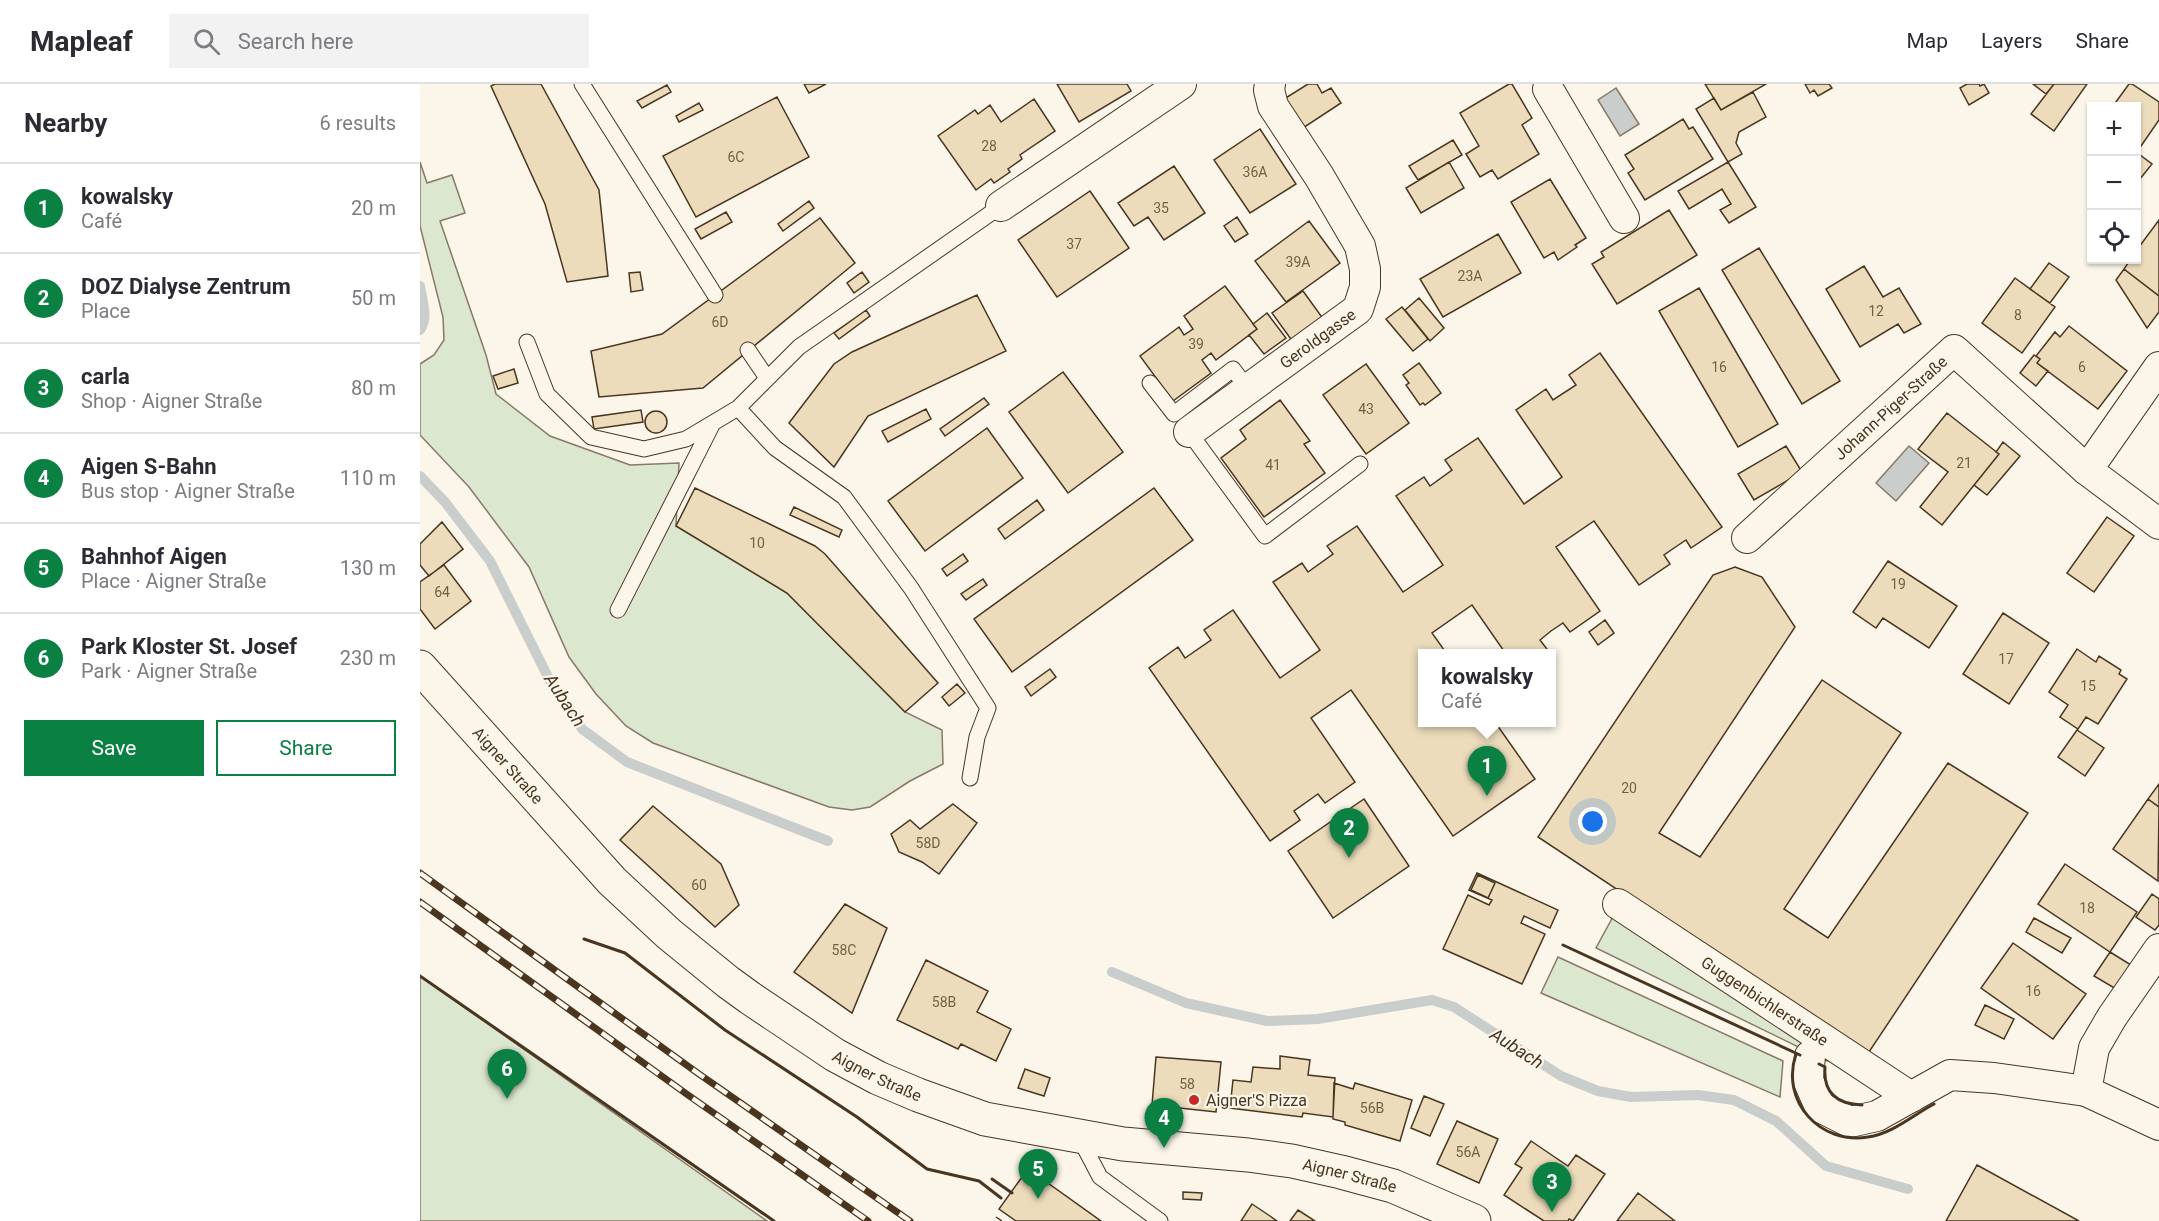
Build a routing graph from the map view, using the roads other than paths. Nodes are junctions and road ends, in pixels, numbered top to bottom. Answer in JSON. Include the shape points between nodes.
{"nodes":[{"id":1,"x":582,"y":84,"type":"edge"},
{"id":2,"x":1181,"y":84,"type":"edge"},
{"id":3,"x":1270,"y":84,"type":"edge"},
{"id":4,"x":1555,"y":86,"type":"edge"},
{"id":5,"x":1001,"y":207,"type":"joint"},
{"id":6,"x":1624,"y":218,"type":"dead end"},
{"id":7,"x":715,"y":295,"type":"dead end"},
{"id":8,"x":527,"y":342,"type":"dead end"},
{"id":9,"x":748,"y":350,"type":"dead end"},
{"id":10,"x":2159,"y":367,"type":"edge"},
{"id":11,"x":767,"y":378,"type":"junction"},
{"id":12,"x":1150,"y":383,"type":"dead end"},
{"id":13,"x":1248,"y":389,"type":"junction"},
{"id":14,"x":738,"y":408,"type":"junction"},
{"id":15,"x":712,"y":425,"type":"junction"},
{"id":16,"x":1189,"y":432,"type":"joint"},
{"id":17,"x":1360,"y":464,"type":"dead end"},
{"id":18,"x":2087,"y":470,"type":"junction"},
{"id":19,"x":2159,"y":524,"type":"edge"},
{"id":20,"x":1747,"y":538,"type":"dead end"},
{"id":21,"x":618,"y":610,"type":"dead end"},
{"id":22,"x":420,"y":667,"type":"edge"},
{"id":23,"x":970,"y":778,"type":"dead end"},
{"id":24,"x":1618,"y":904,"type":"dead end"},
{"id":25,"x":2159,"y":949,"type":"edge"},
{"id":26,"x":1810,"y":1056,"type":"dead end"},
{"id":27,"x":2086,"y":1091,"type":"junction"},
{"id":28,"x":1911,"y":1097,"type":"junction"},
{"id":29,"x":2159,"y":1125,"type":"edge"},
{"id":30,"x":1079,"y":1137,"type":"junction"},
{"id":31,"x":1160,"y":1221,"type":"edge"},
{"id":32,"x":1474,"y":1221,"type":"edge"}],
"edges":[{"from":1,"to":7,"type":"lane"},
{"from":2,"to":5,"type":"street"},
{"from":3,"to":13,"type":"street","name":"Geroldgasse","via":[[1273,106],[1360,246],[1365,287],[1358,309]]},
{"from":4,"to":6,"type":"street"},
{"from":5,"to":11,"type":"lane","via":[[799,347]]},
{"from":8,"to":15,"type":"lane","via":[[547,394],[591,437],[644,449],[686,439]]},
{"from":9,"to":11,"type":"lane"},
{"from":10,"to":18,"type":"street"},
{"from":11,"to":14,"type":"lane"},
{"from":12,"to":13,"type":"lane","via":[[1174,414],[1233,369]]},
{"from":13,"to":16,"type":"street","name":"Geroldgasse"},
{"from":14,"to":15,"type":"lane"},
{"from":14,"to":23,"type":"lane","via":[[775,448],[844,497],[911,588],[988,708],[977,737]]},
{"from":15,"to":21,"type":"lane"},
{"from":16,"to":17,"type":"lane","via":[[1264,536]]},
{"from":18,"to":19,"type":"street","name":"Johann-Piger-Straße"},
{"from":18,"to":20,"type":"street","name":"Johann-Piger-Straße","via":[[1954,350]]},
{"from":22,"to":30,"type":"main road","name":"Aigner Straße","via":[[612,880],[728,982],[836,1055],[878,1078],[985,1119]]},
{"from":24,"to":28,"type":"street","name":"Guggenbichlerstraße"},
{"from":25,"to":27,"type":"street","via":[[2094,1048]]},
{"from":26,"to":28,"type":"street","name":"Guggenbichlerstraße","via":[[1808,1080],[1820,1107],[1850,1122],[1877,1116]]},
{"from":27,"to":28,"type":"street","name":"Guggenbichlerstraße","via":[[1950,1075]]},
{"from":27,"to":29,"type":"street","name":"Guggenbichlerstraße"},
{"from":30,"to":31,"type":"lane","via":[[1100,1177]]},
{"from":30,"to":32,"type":"main road","name":"Aigner Straße","via":[[1292,1161],[1393,1186]]}]}
